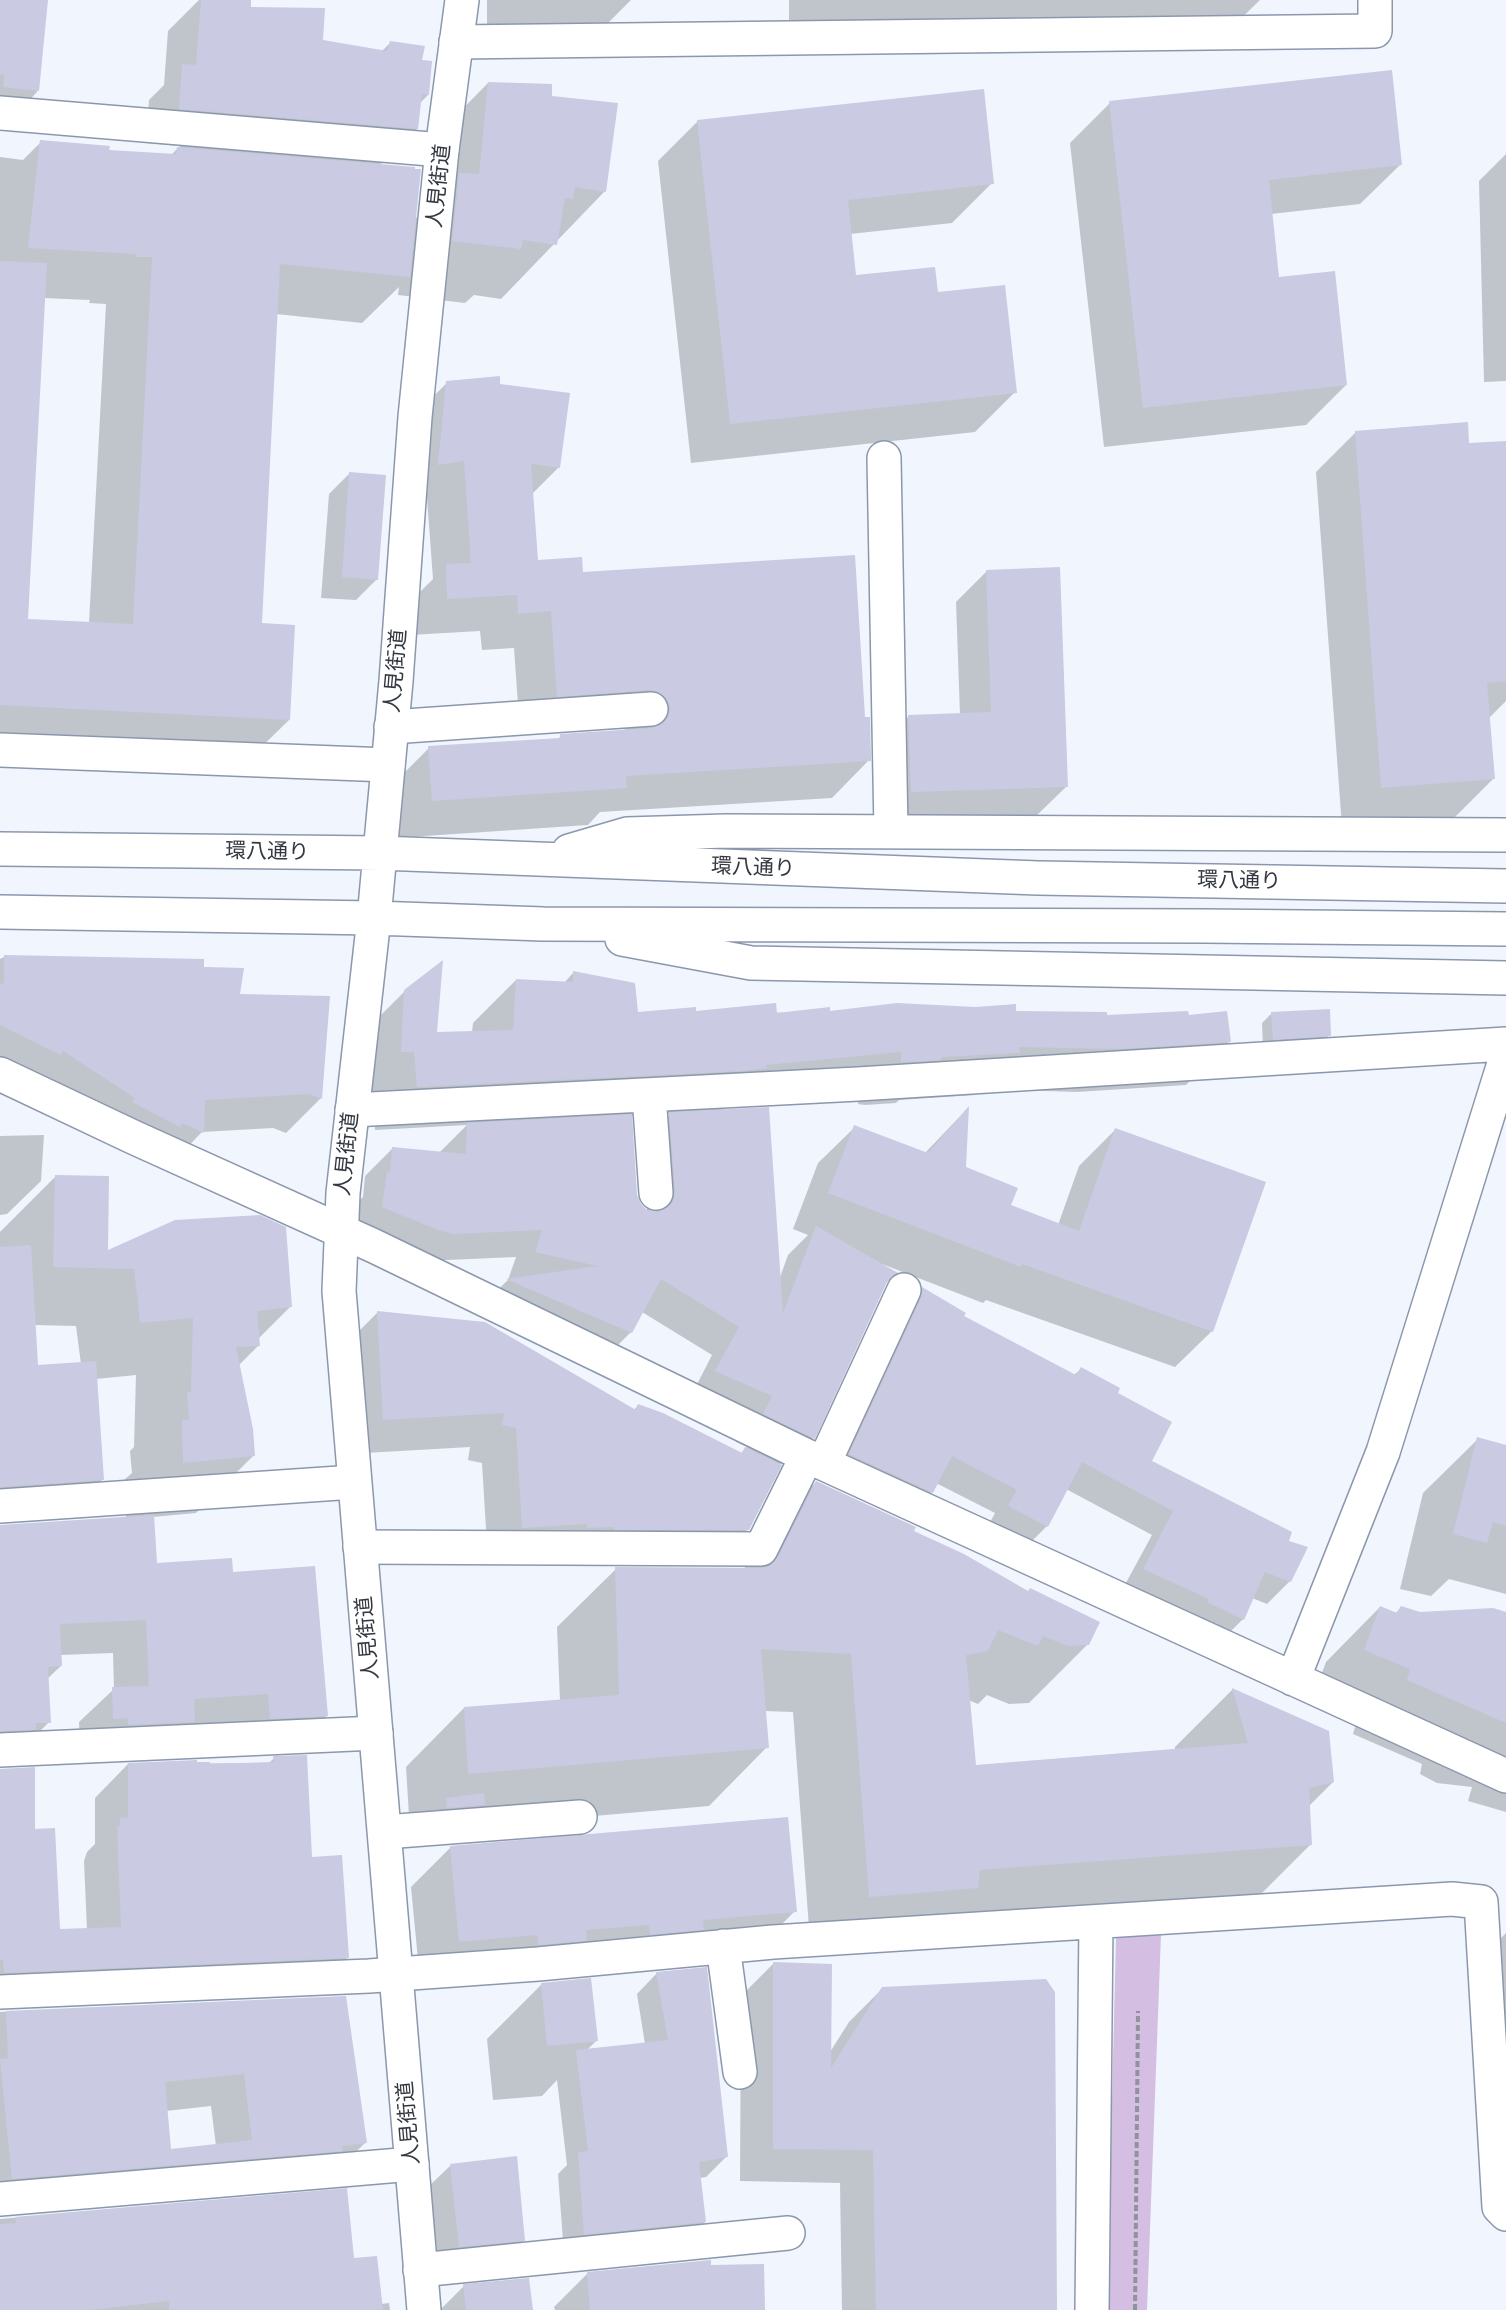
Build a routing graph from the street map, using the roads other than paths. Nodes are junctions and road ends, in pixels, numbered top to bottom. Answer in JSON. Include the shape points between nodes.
{"nodes":[{"id":1,"x":462,"y":0,"type":"edge"},
{"id":2,"x":1375,"y":0,"type":"edge"},
{"id":3,"x":456,"y":42,"type":"junction"},
{"id":4,"x":0,"y":113,"type":"edge"},
{"id":5,"x":442,"y":150,"type":"junction"},
{"id":6,"x":884,"y":458,"type":"dead end"},
{"id":7,"x":651,"y":709,"type":"dead end"},
{"id":8,"x":392,"y":727,"type":"junction"},
{"id":9,"x":0,"y":750,"type":"edge"},
{"id":10,"x":388,"y":765,"type":"junction"},
{"id":11,"x":891,"y":831,"type":"junction"},
{"id":12,"x":1506,"y":835,"type":"edge"},
{"id":13,"x":0,"y":849,"type":"edge"},
{"id":14,"x":380,"y":853,"type":"junction"},
{"id":15,"x":544,"y":859,"type":"junction"},
{"id":16,"x":1506,"y":886,"type":"edge"},
{"id":17,"x":0,"y":912,"type":"edge"},
{"id":18,"x":375,"y":918,"type":"junction"},
{"id":19,"x":543,"y":924,"type":"junction"},
{"id":20,"x":1506,"y":929,"type":"edge"},
{"id":21,"x":1506,"y":978,"type":"edge"},
{"id":22,"x":1506,"y":1044,"type":"edge"},
{"id":23,"x":1506,"y":1057,"type":"edge"},
{"id":24,"x":0,"y":1074,"type":"edge"},
{"id":25,"x":649,"y":1095,"type":"junction"},
{"id":26,"x":352,"y":1110,"type":"junction"},
{"id":27,"x":656,"y":1193,"type":"dead end"},
{"id":28,"x":340,"y":1231,"type":"junction"},
{"id":29,"x":904,"y":1290,"type":"dead end"},
{"id":30,"x":816,"y":1459,"type":"junction"},
{"id":31,"x":354,"y":1482,"type":"junction"},
{"id":32,"x":0,"y":1506,"type":"edge"},
{"id":33,"x":360,"y":1547,"type":"junction"},
{"id":34,"x":1293,"y":1679,"type":"junction"},
{"id":35,"x":376,"y":1733,"type":"junction"},
{"id":36,"x":0,"y":1750,"type":"edge"},
{"id":37,"x":1506,"y":1776,"type":"edge"},
{"id":38,"x":580,"y":1817,"type":"dead end"},
{"id":39,"x":385,"y":1832,"type":"junction"},
{"id":40,"x":1096,"y":1922,"type":"junction"},
{"id":41,"x":723,"y":1946,"type":"junction"},
{"id":42,"x":397,"y":1974,"type":"junction"},
{"id":43,"x":0,"y":1992,"type":"edge"},
{"id":44,"x":740,"y":2072,"type":"dead end"},
{"id":45,"x":412,"y":2164,"type":"junction"},
{"id":46,"x":0,"y":2199,"type":"edge"},
{"id":47,"x":1506,"y":2214,"type":"edge"},
{"id":48,"x":788,"y":2233,"type":"dead end"},
{"id":49,"x":420,"y":2270,"type":"junction"},
{"id":50,"x":424,"y":2310,"type":"edge"},
{"id":51,"x":1092,"y":2310,"type":"edge"}],
"edges":[{"from":1,"to":3,"type":"main road","name":"人見街道"},
{"from":2,"to":3,"type":"main road","via":[[1375,31]]},
{"from":3,"to":5,"type":"main road","name":"人見街道"},
{"from":4,"to":5,"type":"main road"},
{"from":5,"to":8,"type":"main road","name":"人見街道","via":[[415,417]]},
{"from":6,"to":11,"type":"main road"},
{"from":7,"to":8,"type":"main road"},
{"from":8,"to":10,"type":"main road","name":"人見街道"},
{"from":9,"to":10,"type":"main road"},
{"from":10,"to":14,"type":"main road","name":"人見街道"},
{"from":11,"to":12,"type":"main road"},
{"from":11,"to":15,"type":"main road","via":[[627,834]]},
{"from":13,"to":14,"type":"main road","name":"環八通り"},
{"from":14,"to":15,"type":"main road","name":"環八通り"},
{"from":14,"to":18,"type":"main road","name":"人見街道"},
{"from":15,"to":16,"type":"main road","name":"環八通り","via":[[1038,878]]},
{"from":17,"to":18,"type":"main road"},
{"from":18,"to":19,"type":"main road"},
{"from":18,"to":26,"type":"main road","name":"人見街道"},
{"from":19,"to":20,"type":"main road"},
{"from":19,"to":21,"type":"main road","via":[[751,963]]},
{"from":22,"to":25,"type":"main road"},
{"from":23,"to":34,"type":"main road","via":[[1383,1452]]},
{"from":24,"to":28,"type":"main road"},
{"from":25,"to":26,"type":"main road"},
{"from":25,"to":27,"type":"main road"},
{"from":26,"to":28,"type":"main road","name":"人見街道"},
{"from":28,"to":30,"type":"main road"},
{"from":28,"to":31,"type":"main road","name":"人見街道","via":[[339,1291]]},
{"from":29,"to":30,"type":"main road"},
{"from":30,"to":33,"type":"main road","via":[[761,1549]]},
{"from":30,"to":34,"type":"main road"},
{"from":31,"to":32,"type":"main road"},
{"from":31,"to":33,"type":"main road","name":"人見街道"},
{"from":33,"to":35,"type":"main road","name":"人見街道"},
{"from":34,"to":37,"type":"main road"},
{"from":35,"to":36,"type":"main road"},
{"from":35,"to":39,"type":"main road","name":"人見街道"},
{"from":38,"to":39,"type":"main road"},
{"from":39,"to":42,"type":"main road","name":"人見街道"},
{"from":40,"to":41,"type":"main road"},
{"from":40,"to":47,"type":"main road","via":[[1452,1899],[1481,1902],[1499,2207]]},
{"from":40,"to":51,"type":"main road"},
{"from":41,"to":42,"type":"main road"},
{"from":41,"to":44,"type":"main road"},
{"from":42,"to":43,"type":"main road"},
{"from":42,"to":45,"type":"main road","name":"人見街道"},
{"from":45,"to":46,"type":"main road"},
{"from":45,"to":49,"type":"main road","name":"人見街道"},
{"from":48,"to":49,"type":"main road"},
{"from":49,"to":50,"type":"main road","name":"人見街道"}]}
